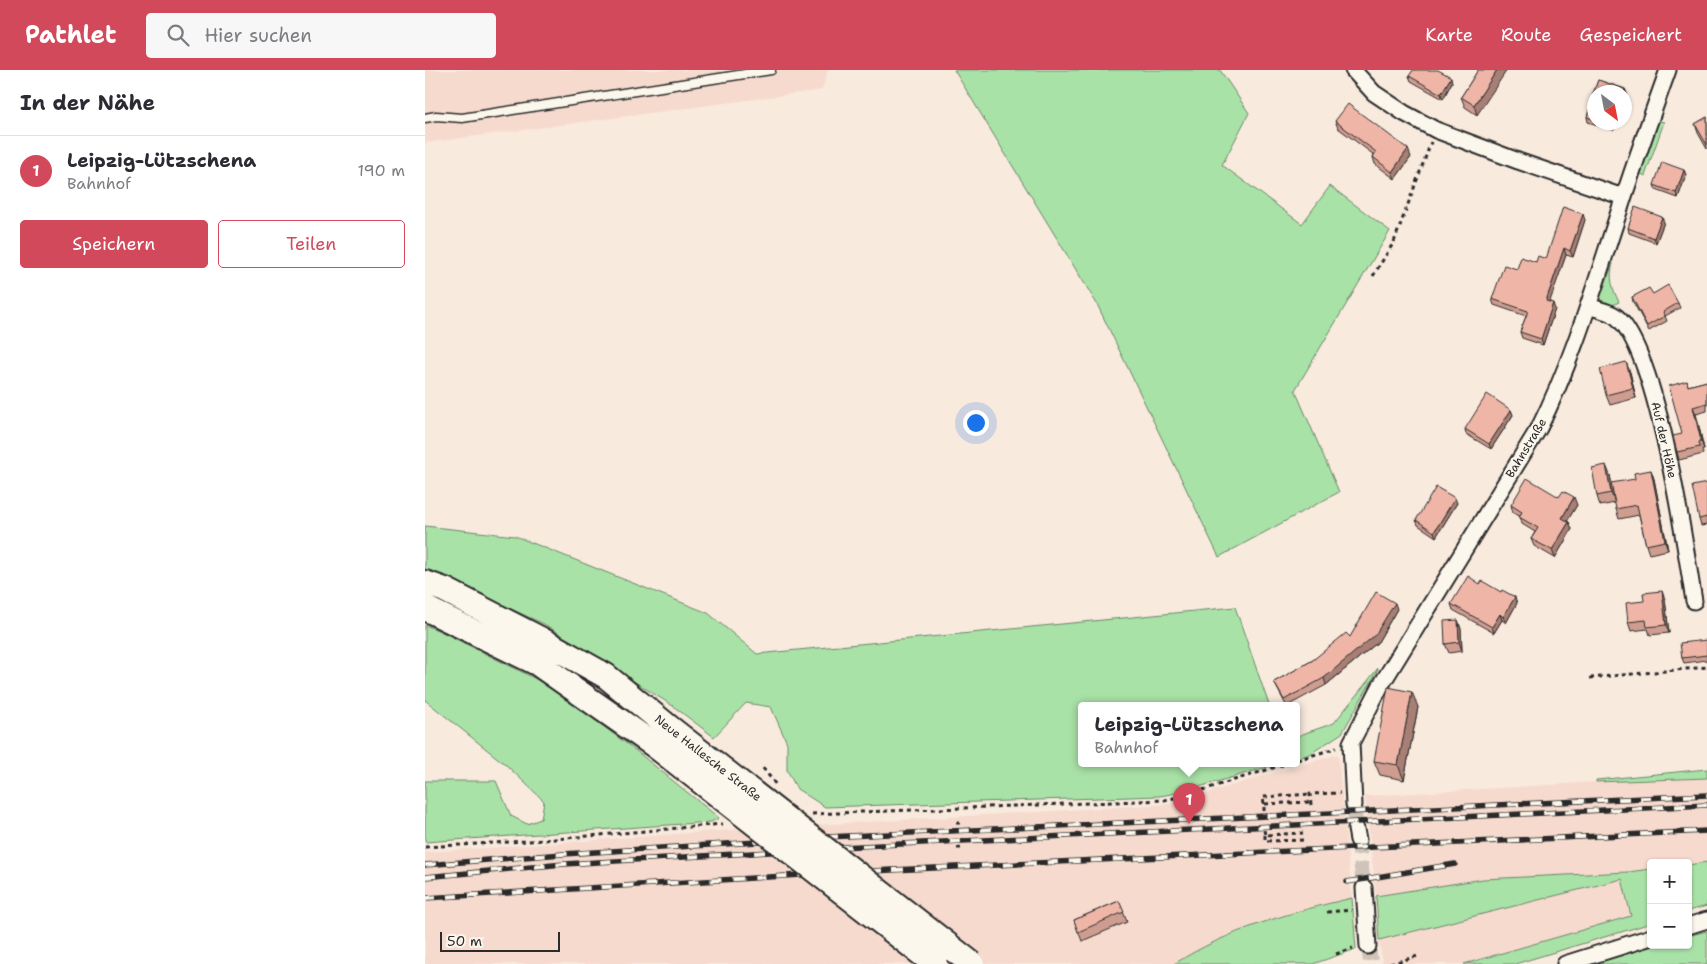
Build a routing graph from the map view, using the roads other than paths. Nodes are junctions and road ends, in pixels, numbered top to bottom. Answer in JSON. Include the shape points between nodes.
{"nodes":[{"id":1,"x":771,"y":70,"type":"edge"},
{"id":2,"x":1353,"y":70,"type":"edge"},
{"id":3,"x":1668,"y":70,"type":"edge"},
{"id":4,"x":425,"y":118,"type":"edge"},
{"id":5,"x":1623,"y":197,"type":"junction"},
{"id":6,"x":1589,"y":306,"type":"junction"},
{"id":7,"x":425,"y":583,"type":"edge"},
{"id":8,"x":1694,"y":601,"type":"dead end"},
{"id":9,"x":425,"y":608,"type":"edge"},
{"id":10,"x":664,"y":738,"type":"junction"},
{"id":11,"x":1354,"y":798,"type":"tunnel mouth"},
{"id":12,"x":1364,"y":888,"type":"tunnel mouth"},
{"id":13,"x":1707,"y":920,"type":"edge"},
{"id":14,"x":1692,"y":925,"type":"edge"},
{"id":15,"x":1647,"y":939,"type":"edge"},
{"id":16,"x":1368,"y":946,"type":"tunnel mouth"},
{"id":17,"x":935,"y":964,"type":"edge"},
{"id":18,"x":972,"y":964,"type":"edge"},
{"id":19,"x":1565,"y":964,"type":"edge"}],
"edges":[{"from":1,"to":4,"type":"lane","via":[[462,118]]},
{"from":2,"to":5,"type":"street","via":[[1374,93],[1403,114],[1435,130]]},
{"from":3,"to":5,"type":"street","name":"Bahnstraße"},
{"from":5,"to":6,"type":"street","name":"Bahnstraße"},
{"from":6,"to":8,"type":"street","name":"Auf der Höhe","via":[[1614,315],[1641,356],[1653,392],[1676,491]]},
{"from":6,"to":11,"type":"street","name":"Bahnstraße","via":[[1539,428],[1381,685],[1351,744]]},
{"from":7,"to":10,"type":"main road","name":"Neue Hallesche Straße","via":[[454,594],[605,676]]},
{"from":9,"to":10,"type":"main road","name":"Neue Hallesche Straße","via":[[537,663]]},
{"from":10,"to":17,"type":"main road","name":"Neue Hallesche Straße","bridge":true},
{"from":10,"to":18,"type":"main road","name":"Neue Hallesche Straße","bridge":true},
{"from":12,"to":16,"type":"street"},
{"from":13,"to":14,"type":"street"},
{"from":15,"to":19,"type":"street"}]}
